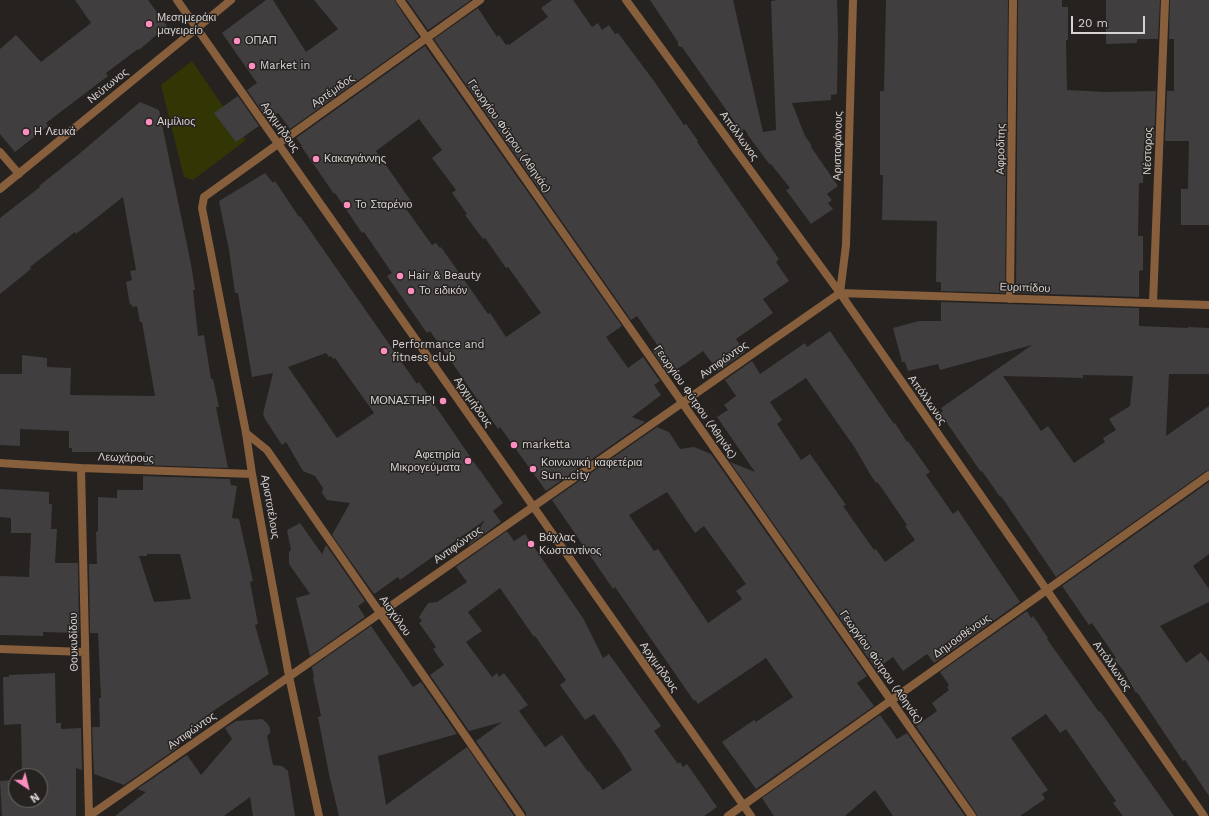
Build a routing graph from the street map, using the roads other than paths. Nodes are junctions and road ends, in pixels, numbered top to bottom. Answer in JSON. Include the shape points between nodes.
{"nodes":[{"id":1,"x":177,"y":0,"type":"edge"},
{"id":2,"x":231,"y":0,"type":"edge"},
{"id":3,"x":400,"y":0,"type":"edge"},
{"id":4,"x":480,"y":0,"type":"edge"},
{"id":5,"x":626,"y":0,"type":"edge"},
{"id":6,"x":852,"y":0,"type":"edge"},
{"id":7,"x":1013,"y":0,"type":"edge"},
{"id":8,"x":1165,"y":0,"type":"edge"},
{"id":9,"x":197,"y":28,"type":"junction"},
{"id":10,"x":426,"y":38,"type":"junction"},
{"id":11,"x":278,"y":144,"type":"junction"},
{"id":12,"x":0,"y":152,"type":"edge"},
{"id":13,"x":19,"y":174,"type":"junction"},
{"id":14,"x":0,"y":189,"type":"edge"},
{"id":15,"x":203,"y":202,"type":"joint"},
{"id":16,"x":840,"y":293,"type":"junction"},
{"id":17,"x":1010,"y":299,"type":"junction"},
{"id":18,"x":1153,"y":303,"type":"junction"},
{"id":19,"x":1209,"y":305,"type":"edge"},
{"id":20,"x":682,"y":402,"type":"junction"},
{"id":21,"x":246,"y":433,"type":"junction"},
{"id":22,"x":0,"y":463,"type":"edge"},
{"id":23,"x":81,"y":468,"type":"junction"},
{"id":24,"x":252,"y":474,"type":"junction"},
{"id":25,"x":1209,"y":475,"type":"edge"},
{"id":26,"x":533,"y":506,"type":"junction"},
{"id":27,"x":1046,"y":590,"type":"junction"},
{"id":28,"x":380,"y":613,"type":"junction"},
{"id":29,"x":0,"y":649,"type":"edge"},
{"id":30,"x":85,"y":652,"type":"junction"},
{"id":31,"x":289,"y":676,"type":"junction"},
{"id":32,"x":891,"y":700,"type":"junction"},
{"id":33,"x":743,"y":805,"type":"junction"},
{"id":34,"x":89,"y":816,"type":"edge"},
{"id":35,"x":319,"y":816,"type":"edge"},
{"id":36,"x":521,"y":816,"type":"edge"},
{"id":37,"x":728,"y":816,"type":"edge"},
{"id":38,"x":751,"y":816,"type":"edge"},
{"id":39,"x":972,"y":816,"type":"edge"},
{"id":40,"x":1204,"y":816,"type":"edge"}],
"edges":[{"from":1,"to":9,"type":"street","name":"Αρχιμήδους"},
{"from":2,"to":9,"type":"street","name":"Νεύτωνος"},
{"from":3,"to":10,"type":"street","name":"Γεωργίου Φύτρου (Αθηνάς)"},
{"from":4,"to":10,"type":"street","name":"Αρτέμιδος"},
{"from":5,"to":16,"type":"street","name":"Απόλλωνος"},
{"from":6,"to":16,"type":"street","name":"Αριστοφάνους","via":[[846,244]]},
{"from":7,"to":17,"type":"street","name":"Αφροδίτης"},
{"from":8,"to":18,"type":"street","name":"Νέστορος"},
{"from":9,"to":11,"type":"street","name":"Αρχιμήδους"},
{"from":9,"to":13,"type":"street","name":"Νεύτωνος"},
{"from":10,"to":11,"type":"street","name":"Αρτέμιδος"},
{"from":10,"to":20,"type":"street","name":"Γεωργίου Φύτρου (Αθηνάς)"},
{"from":11,"to":15,"type":"street","name":"Αρτέμιδος","via":[[204,197]]},
{"from":11,"to":26,"type":"street","name":"Αρχιμήδους"},
{"from":12,"to":13,"type":"street"},
{"from":13,"to":14,"type":"street","name":"Νεύτωνος"},
{"from":15,"to":21,"type":"street","name":"Αριστοτέλους","via":[[202,208]]},
{"from":16,"to":17,"type":"street","name":"Ευριπίδου"},
{"from":16,"to":20,"type":"street","name":"Αντιφώντος"},
{"from":16,"to":27,"type":"street","name":"Απόλλωνος"},
{"from":17,"to":18,"type":"street","name":"Ευριπίδου"},
{"from":18,"to":19,"type":"street","name":"Ευριπίδου"},
{"from":20,"to":26,"type":"street","name":"Αντιφώντος"},
{"from":20,"to":32,"type":"street","name":"Γεωργίου Φύτρου (Αθηνάς)"},
{"from":21,"to":24,"type":"street","name":"Αριστοτέλους"},
{"from":21,"to":28,"type":"street","name":"Αισχύλου","via":[[267,450]]},
{"from":22,"to":23,"type":"street","name":"Λεωχάρους"},
{"from":23,"to":24,"type":"street","name":"Λεωχάρους"},
{"from":23,"to":30,"type":"street","name":"Θουκυδίδου"},
{"from":24,"to":31,"type":"street","name":"Αριστοτέλους"},
{"from":25,"to":27,"type":"street","name":"Δημοσθένους"},
{"from":26,"to":28,"type":"street","name":"Αντιφώντος"},
{"from":26,"to":33,"type":"street","name":"Αρχιμήδους"},
{"from":27,"to":32,"type":"street","name":"Δημοσθένους"},
{"from":27,"to":40,"type":"street","name":"Απόλλωνος"},
{"from":28,"to":31,"type":"street","name":"Αντιφώντος"},
{"from":28,"to":36,"type":"street","name":"Αισχύλου"},
{"from":29,"to":30,"type":"street"},
{"from":30,"to":34,"type":"street","name":"Θουκυδίδου"},
{"from":31,"to":34,"type":"street","name":"Αντιφώντος"},
{"from":31,"to":35,"type":"street","name":"Αριστοτέλους"},
{"from":32,"to":33,"type":"street","name":"Δημοσθένους"},
{"from":32,"to":39,"type":"street","name":"Γεωργίου Φύτρου (Αθηνάς)"},
{"from":33,"to":37,"type":"street","name":"Δημοσθένους"},
{"from":33,"to":38,"type":"street","name":"Αρχιμήδους"}]}
